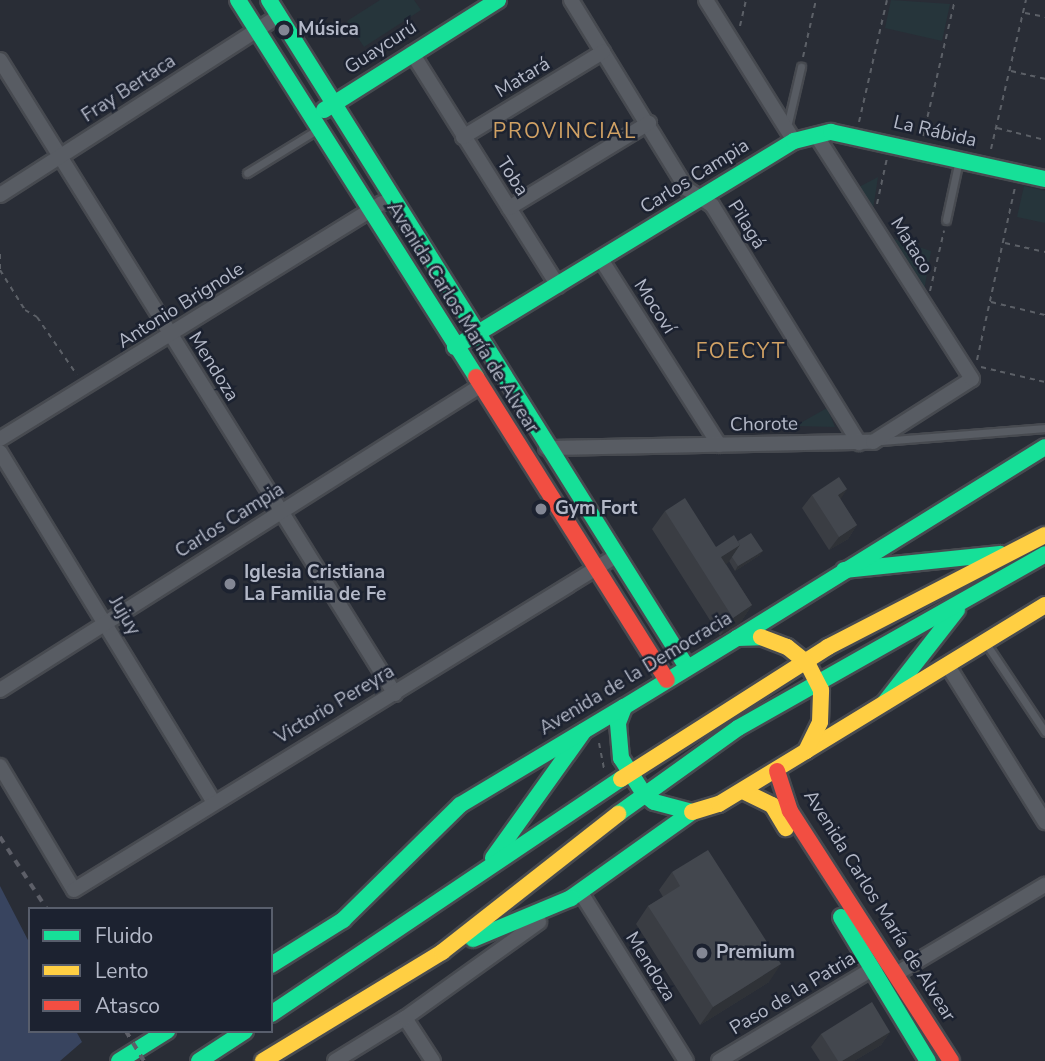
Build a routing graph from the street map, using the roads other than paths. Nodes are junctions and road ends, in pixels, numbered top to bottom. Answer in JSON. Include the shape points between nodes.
{"nodes":[{"id":1,"x":238,"y":0,"type":"edge"},
{"id":2,"x":254,"y":0,"type":"edge"},
{"id":3,"x":269,"y":0,"type":"edge"},
{"id":4,"x":498,"y":0,"type":"edge"},
{"id":5,"x":571,"y":0,"type":"edge"},
{"id":6,"x":706,"y":0,"type":"edge"},
{"id":7,"x":268,"y":23,"type":"junction"},
{"id":8,"x":603,"y":52,"type":"junction"},
{"id":9,"x":412,"y":53,"type":"junction"},
{"id":10,"x":0,"y":60,"type":"edge"},
{"id":11,"x":801,"y":67,"type":"road end"},
{"id":12,"x":329,"y":107,"type":"junction"},
{"id":13,"x":649,"y":123,"type":"junction"},
{"id":14,"x":318,"y":128,"type":"junction"},
{"id":15,"x":790,"y":134,"type":"junction"},
{"id":16,"x":816,"y":135,"type":"junction"},
{"id":17,"x":463,"y":137,"type":"junction"},
{"id":18,"x":60,"y":157,"type":"junction"},
{"id":19,"x":959,"y":159,"type":"junction"},
{"id":20,"x":247,"y":173,"type":"dead end"},
{"id":21,"x":1045,"y":179,"type":"edge"},
{"id":22,"x":0,"y":195,"type":"edge"},
{"id":23,"x":699,"y":197,"type":"junction"},
{"id":24,"x":375,"y":207,"type":"junction"},
{"id":25,"x":509,"y":208,"type":"junction"},
{"id":26,"x":946,"y":220,"type":"road end"},
{"id":27,"x":602,"y":261,"type":"junction"},
{"id":28,"x":558,"y":286,"type":"junction"},
{"id":29,"x":171,"y":337,"type":"junction"},
{"id":30,"x":467,"y":340,"type":"junction"},
{"id":31,"x":480,"y":386,"type":"junction"},
{"id":32,"x":1045,"y":428,"type":"edge"},
{"id":33,"x":0,"y":439,"type":"edge"},
{"id":34,"x":866,"y":442,"type":"junction"},
{"id":35,"x":719,"y":445,"type":"junction"},
{"id":36,"x":1045,"y":447,"type":"edge"},
{"id":37,"x":543,"y":448,"type":"junction"},
{"id":38,"x":0,"y":452,"type":"edge"},
{"id":39,"x":283,"y":513,"type":"junction"},
{"id":40,"x":1045,"y":536,"type":"edge"},
{"id":41,"x":1016,"y":552,"type":"junction"},
{"id":42,"x":1045,"y":554,"type":"edge"},
{"id":43,"x":606,"y":562,"type":"junction"},
{"id":44,"x":844,"y":570,"type":"junction"},
{"id":45,"x":964,"y":601,"type":"junction"},
{"id":46,"x":1045,"y":604,"type":"edge"},
{"id":47,"x":634,"y":606,"type":"junction"},
{"id":48,"x":105,"y":622,"type":"junction"},
{"id":49,"x":737,"y":638,"type":"junction"},
{"id":50,"x":985,"y":642,"type":"junction"},
{"id":51,"x":676,"y":649,"type":"junction"},
{"id":52,"x":653,"y":657,"type":"junction"},
{"id":53,"x":807,"y":663,"type":"junction"},
{"id":54,"x":948,"y":666,"type":"junction"},
{"id":55,"x":687,"y":667,"type":"junction"},
{"id":56,"x":667,"y":680,"type":"junction"},
{"id":57,"x":816,"y":682,"type":"junction"},
{"id":58,"x":0,"y":690,"type":"edge"},
{"id":59,"x":395,"y":694,"type":"junction"},
{"id":60,"x":885,"y":702,"type":"junction"},
{"id":61,"x":624,"y":706,"type":"junction"},
{"id":62,"x":584,"y":731,"type":"junction"},
{"id":63,"x":1045,"y":732,"type":"edge"},
{"id":64,"x":806,"y":751,"type":"junction"},
{"id":65,"x":0,"y":766,"type":"edge"},
{"id":66,"x":777,"y":771,"type":"junction"},
{"id":67,"x":629,"y":774,"type":"junction"},
{"id":68,"x":743,"y":791,"type":"junction"},
{"id":69,"x":643,"y":794,"type":"junction"},
{"id":70,"x":213,"y":801,"type":"junction"},
{"id":71,"x":692,"y":812,"type":"junction"},
{"id":72,"x":1045,"y":822,"type":"edge"},
{"id":73,"x":487,"y":869,"type":"junction"},
{"id":74,"x":1045,"y":885,"type":"edge"},
{"id":75,"x":576,"y":896,"type":"junction"},
{"id":76,"x":442,"y":952,"type":"junction"},
{"id":77,"x":273,"y":964,"type":"edge"},
{"id":78,"x":879,"y":964,"type":"junction"},
{"id":79,"x":896,"y":974,"type":"junction"},
{"id":80,"x":273,"y":1013,"type":"edge"},
{"id":81,"x":405,"y":1018,"type":"junction"},
{"id":82,"x":163,"y":1033,"type":"edge"},
{"id":83,"x":242,"y":1033,"type":"edge"},
{"id":84,"x":119,"y":1061,"type":"edge"},
{"id":85,"x":199,"y":1061,"type":"edge"},
{"id":86,"x":263,"y":1061,"type":"edge"},
{"id":87,"x":335,"y":1061,"type":"edge"},
{"id":88,"x":433,"y":1061,"type":"edge"},
{"id":89,"x":687,"y":1061,"type":"edge"},
{"id":90,"x":719,"y":1061,"type":"edge"},
{"id":91,"x":928,"y":1061,"type":"edge"},
{"id":92,"x":951,"y":1061,"type":"edge"}],
"edges":[{"from":1,"to":7,"type":"main road","name":"Avenida Carlos María de Alvear"},
{"from":2,"to":7,"type":"main road","name":"Avenida Carlos María de Alvear"},
{"from":3,"to":7,"type":"main road","name":"Avenida Carlos María de Alvear"},
{"from":4,"to":9,"type":"main road","name":"Guaycurú"},
{"from":5,"to":8,"type":"street","name":"Pilagá"},
{"from":6,"to":15,"type":"street"},
{"from":7,"to":12,"type":"main road","name":"Avenida Carlos María de Alvear"},
{"from":7,"to":14,"type":"main road","name":"Avenida Carlos María de Alvear"},
{"from":7,"to":18,"type":"street","name":"Fray Bertaca"},
{"from":8,"to":13,"type":"street","name":"Pilagá"},
{"from":8,"to":17,"type":"street","name":"Matará"},
{"from":9,"to":12,"type":"main road","name":"Guaycurú"},
{"from":9,"to":17,"type":"street","name":"Toba"},
{"from":10,"to":18,"type":"street","name":"Mendoza"},
{"from":11,"to":15,"type":"lane"},
{"from":12,"to":24,"type":"main road","name":"Avenida Carlos María de Alvear"},
{"from":12,"to":30,"type":"main road","name":"Avenida Carlos María de Alvear"},
{"from":13,"to":23,"type":"street","name":"Pilagá","via":[[687,189]]},
{"from":13,"to":25,"type":"street"},
{"from":14,"to":20,"type":"lane"},
{"from":14,"to":24,"type":"main road","name":"Avenida Carlos María de Alvear"},
{"from":15,"to":16,"type":"main road","name":"Carlos Campia"},
{"from":15,"to":23,"type":"main road","name":"Carlos Campia"},
{"from":16,"to":19,"type":"main road","name":"La Rábida","via":[[855,136]]},
{"from":16,"to":34,"type":"street","name":"Mataco","via":[[972,379]]},
{"from":17,"to":25,"type":"street","name":"Toba"},
{"from":18,"to":22,"type":"street","name":"Fray Bertaca"},
{"from":18,"to":29,"type":"street","name":"Mendoza"},
{"from":19,"to":21,"type":"main road","name":"La Rábida"},
{"from":19,"to":26,"type":"lane"},
{"from":23,"to":27,"type":"main road","name":"Carlos Campia"},
{"from":23,"to":34,"type":"street","name":"Pilagá","via":[[712,205]]},
{"from":24,"to":29,"type":"street","name":"Antonio Brignole"},
{"from":24,"to":30,"type":"main road","name":"Avenida Carlos María de Alvear"},
{"from":25,"to":28,"type":"street","name":"Toba"},
{"from":27,"to":28,"type":"main road","name":"Carlos Campia"},
{"from":27,"to":35,"type":"street","name":"Mocoví"},
{"from":28,"to":30,"type":"main road","name":"Carlos Campia"},
{"from":29,"to":33,"type":"street","name":"Antonio Brignole"},
{"from":29,"to":39,"type":"street","name":"Mendoza"},
{"from":30,"to":31,"type":"main road","name":"Avenida Carlos María de Alvear"},
{"from":30,"to":37,"type":"main road","name":"Avenida Carlos María de Alvear"},
{"from":31,"to":39,"type":"street","name":"Carlos Campia"},
{"from":31,"to":43,"type":"main road","name":"Avenida Carlos María de Alvear"},
{"from":32,"to":34,"type":"lane"},
{"from":34,"to":35,"type":"street","name":"Chorote"},
{"from":35,"to":37,"type":"street","name":"Chorote"},
{"from":36,"to":44,"type":"main road","name":"Avenida de la Democracia"},
{"from":37,"to":43,"type":"main road","name":"Avenida Carlos María de Alvear"},
{"from":38,"to":48,"type":"street","name":"Jujuy"},
{"from":39,"to":48,"type":"street","name":"Carlos Campia"},
{"from":39,"to":59,"type":"street","name":"Mendoza"},
{"from":40,"to":41,"type":"main road"},
{"from":41,"to":44,"type":"main road"},
{"from":41,"to":53,"type":"main road","via":[[860,629]]},
{"from":42,"to":45,"type":"main road"},
{"from":43,"to":47,"type":"main road","name":"Avenida Carlos María de Alvear"},
{"from":43,"to":51,"type":"main road","name":"Avenida Carlos María de Alvear"},
{"from":43,"to":52,"type":"main road","name":"Avenida Carlos María de Alvear"},
{"from":43,"to":59,"type":"street","name":"Victorio Pereyra"},
{"from":44,"to":49,"type":"main road","name":"Avenida de la Democracia"},
{"from":45,"to":57,"type":"main road"},
{"from":45,"to":60,"type":"main road"},
{"from":46,"to":50,"type":"main road"},
{"from":47,"to":51,"type":"main road","name":"Avenida Carlos María de Alvear"},
{"from":47,"to":52,"type":"main road","name":"Avenida Carlos María de Alvear"},
{"from":48,"to":58,"type":"street","name":"Carlos Campia"},
{"from":48,"to":70,"type":"street","name":"Jujuy"},
{"from":49,"to":53,"type":"main road","via":[[774,640]]},
{"from":49,"to":55,"type":"main road","name":"Avenida de la Democracia"},
{"from":50,"to":54,"type":"main road"},
{"from":50,"to":63,"type":"lane"},
{"from":51,"to":55,"type":"main road","name":"Avenida Carlos María de Alvear"},
{"from":52,"to":56,"type":"main road","name":"Avenida Carlos María de Alvear"},
{"from":53,"to":57,"type":"main road"},
{"from":53,"to":67,"type":"main road"},
{"from":54,"to":60,"type":"main road"},
{"from":54,"to":72,"type":"street"},
{"from":55,"to":56,"type":"main road","name":"Avenida de la Democracia"},
{"from":56,"to":61,"type":"main road","name":"Avenida de la Democracia"},
{"from":57,"to":64,"type":"main road","via":[[821,690],[820,722]]},
{"from":57,"to":69,"type":"main road","via":[[738,728]]},
{"from":59,"to":70,"type":"street","name":"Victorio Pereyra"},
{"from":60,"to":64,"type":"main road"},
{"from":61,"to":62,"type":"main road","name":"Avenida de la Democracia"},
{"from":61,"to":67,"type":"main road","via":[[617,741]]},
{"from":62,"to":73,"type":"main road","via":[[531,799]]},
{"from":62,"to":77,"type":"main road","name":"Avenida de la Democracia","via":[[460,805],[343,920]]},
{"from":64,"to":66,"type":"main road"},
{"from":65,"to":70,"type":"street","name":"Victorio Pereyra","via":[[74,890]]},
{"from":66,"to":68,"type":"main road"},
{"from":66,"to":78,"type":"main road","name":"Avenida Carlos María de Alvear","via":[[790,811]]},
{"from":67,"to":69,"type":"main road"},
{"from":67,"to":73,"type":"main road"},
{"from":68,"to":71,"type":"main road"},
{"from":68,"to":78,"type":"main road","name":"Avenida Carlos María de Alvear","via":[[772,805]]},
{"from":69,"to":71,"type":"main road","via":[[669,809]]},
{"from":69,"to":76,"type":"main road"},
{"from":71,"to":75,"type":"main road"},
{"from":73,"to":80,"type":"main road"},
{"from":74,"to":79,"type":"street"},
{"from":75,"to":76,"type":"main road"},
{"from":75,"to":81,"type":"street"},
{"from":75,"to":89,"type":"street","name":"Mendoza"},
{"from":76,"to":86,"type":"main road"},
{"from":78,"to":79,"type":"main road","name":"Avenida Carlos María de Alvear"},
{"from":78,"to":90,"type":"street","name":"Paso de la Patria"},
{"from":78,"to":91,"type":"main road","name":"Avenida Carlos María de Alvear"},
{"from":79,"to":92,"type":"main road","name":"Avenida Carlos María de Alvear"},
{"from":81,"to":87,"type":"street"},
{"from":81,"to":88,"type":"street"},
{"from":82,"to":84,"type":"main road"},
{"from":83,"to":85,"type":"main road"}]}
